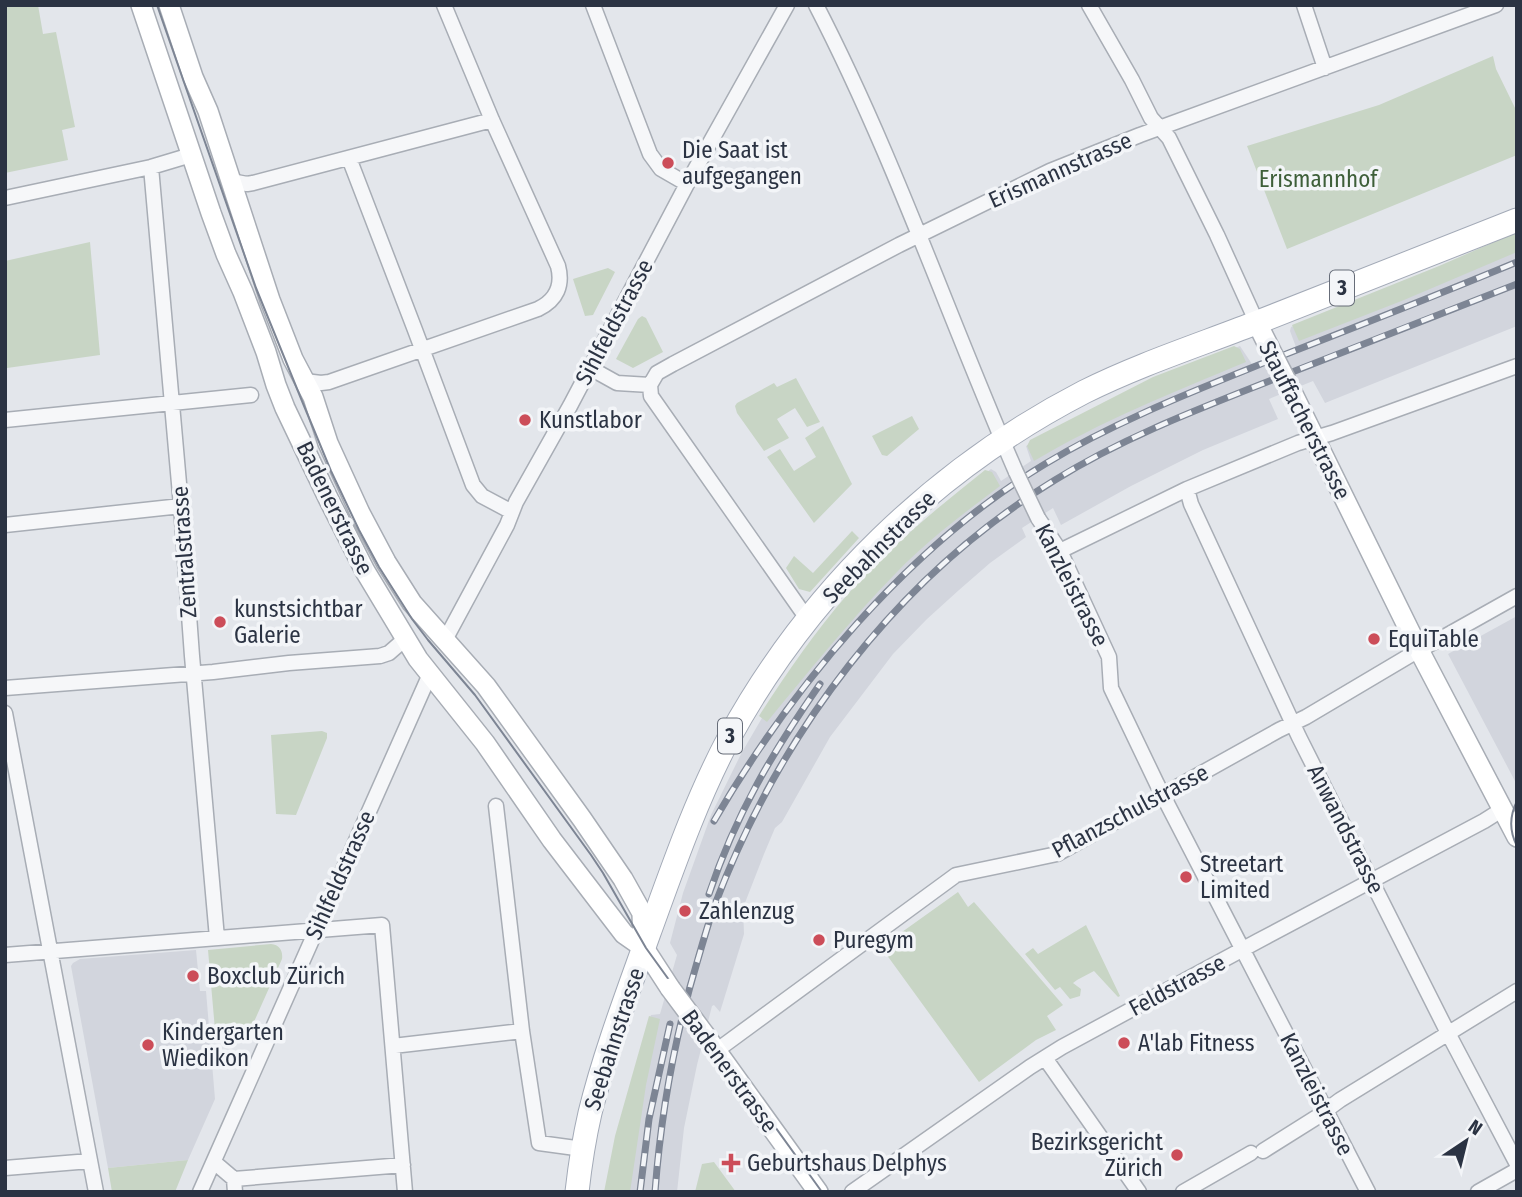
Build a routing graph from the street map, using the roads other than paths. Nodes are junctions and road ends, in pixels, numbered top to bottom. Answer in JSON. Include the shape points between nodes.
{"nodes":[{"id":1,"x":141,"y":5,"type":"edge"},
{"id":2,"x":169,"y":5,"type":"edge"},
{"id":3,"x":444,"y":5,"type":"edge"},
{"id":4,"x":593,"y":5,"type":"edge"},
{"id":5,"x":787,"y":5,"type":"edge"},
{"id":6,"x":816,"y":5,"type":"edge"},
{"id":7,"x":1089,"y":5,"type":"edge"},
{"id":8,"x":1304,"y":5,"type":"edge"},
{"id":9,"x":1496,"y":5,"type":"edge"},
{"id":10,"x":1325,"y":68,"type":"junction"},
{"id":11,"x":492,"y":120,"type":"junction"},
{"id":12,"x":1160,"y":128,"type":"junction"},
{"id":13,"x":191,"y":155,"type":"junction"},
{"id":14,"x":349,"y":158,"type":"junction"},
{"id":15,"x":151,"y":167,"type":"junction"},
{"id":16,"x":231,"y":181,"type":"junction"},
{"id":17,"x":688,"y":184,"type":"junction"},
{"id":18,"x":5,"y":198,"type":"edge"},
{"id":19,"x":1517,"y":220,"type":"edge"},
{"id":20,"x":920,"y":235,"type":"junction"},
{"id":21,"x":1257,"y":323,"type":"junction"},
{"id":22,"x":422,"y":349,"type":"junction"},
{"id":23,"x":1517,"y":366,"type":"edge"},
{"id":24,"x":590,"y":368,"type":"junction"},
{"id":25,"x":305,"y":381,"type":"junction"},
{"id":26,"x":650,"y":385,"type":"junction"},
{"id":27,"x":251,"y":395,"type":"dead end"},
{"id":28,"x":172,"y":403,"type":"junction"},
{"id":29,"x":5,"y":420,"type":"edge"},
{"id":30,"x":1315,"y":438,"type":"junction"},
{"id":31,"x":1002,"y":441,"type":"junction"},
{"id":32,"x":1187,"y":489,"type":"junction"},
{"id":33,"x":181,"y":506,"type":"junction"},
{"id":34,"x":512,"y":512,"type":"junction"},
{"id":35,"x":5,"y":525,"type":"edge"},
{"id":36,"x":1060,"y":551,"type":"junction"},
{"id":37,"x":1517,"y":596,"type":"edge"},
{"id":38,"x":809,"y":618,"type":"junction"},
{"id":39,"x":405,"y":639,"type":"junction"},
{"id":40,"x":445,"y":640,"type":"junction"},
{"id":41,"x":1419,"y":650,"type":"junction"},
{"id":42,"x":194,"y":673,"type":"junction"},
{"id":43,"x":430,"y":674,"type":"junction"},
{"id":44,"x":5,"y":688,"type":"edge"},
{"id":45,"x":5,"y":713,"type":"edge"},
{"id":46,"x":1293,"y":723,"type":"junction"},
{"id":47,"x":1163,"y":796,"type":"junction"},
{"id":48,"x":1510,"y":804,"type":"edge"},
{"id":49,"x":496,"y":806,"type":"dead end"},
{"id":50,"x":1517,"y":837,"type":"edge"},
{"id":51,"x":1371,"y":880,"type":"junction"},
{"id":52,"x":317,"y":929,"type":"junction"},
{"id":53,"x":217,"y":938,"type":"junction"},
{"id":54,"x":644,"y":948,"type":"junction"},
{"id":55,"x":1243,"y":949,"type":"junction"},
{"id":56,"x":50,"y":951,"type":"junction"},
{"id":57,"x":5,"y":954,"type":"edge"},
{"id":58,"x":1517,"y":990,"type":"edge"},
{"id":59,"x":522,"y":1031,"type":"junction"},
{"id":60,"x":1448,"y":1033,"type":"junction"},
{"id":61,"x":393,"y":1046,"type":"junction"},
{"id":62,"x":716,"y":1051,"type":"junction"},
{"id":63,"x":1045,"y":1058,"type":"junction"},
{"id":64,"x":1325,"y":1111,"type":"junction"},
{"id":65,"x":583,"y":1149,"type":"junction"},
{"id":66,"x":90,"y":1161,"type":"junction"},
{"id":67,"x":214,"y":1162,"type":"junction"},
{"id":68,"x":1517,"y":1164,"type":"edge"},
{"id":69,"x":403,"y":1166,"type":"junction"},
{"id":70,"x":5,"y":1168,"type":"edge"},
{"id":71,"x":1517,"y":1170,"type":"edge"},
{"id":72,"x":235,"y":1186,"type":"edge"},
{"id":73,"x":96,"y":1192,"type":"edge"},
{"id":74,"x":200,"y":1192,"type":"edge"},
{"id":75,"x":405,"y":1192,"type":"edge"},
{"id":76,"x":577,"y":1192,"type":"edge"},
{"id":77,"x":818,"y":1192,"type":"edge"},
{"id":78,"x":852,"y":1192,"type":"edge"},
{"id":79,"x":1139,"y":1192,"type":"edge"},
{"id":80,"x":1183,"y":1192,"type":"edge"},
{"id":81,"x":1368,"y":1192,"type":"edge"},
{"id":82,"x":1478,"y":1192,"type":"edge"}],
"edges":[{"from":1,"to":13,"type":"street","name":"Badenerstrasse"},
{"from":2,"to":16,"type":"street","name":"Badenerstrasse"},
{"from":3,"to":11,"type":"street"},
{"from":4,"to":17,"type":"street","via":[[650,154],[661,169]]},
{"from":5,"to":17,"type":"street","name":"Sihlfeldstrasse"},
{"from":6,"to":20,"type":"street","name":"Kanzleistrasse"},
{"from":7,"to":12,"type":"street","name":"Stauffacherstrasse"},
{"from":8,"to":10,"type":"street"},
{"from":9,"to":10,"type":"street","name":"Erismannstrasse"},
{"from":10,"to":12,"type":"street","name":"Erismannstrasse"},
{"from":11,"to":14,"type":"street"},
{"from":11,"to":22,"type":"street","via":[[558,266],[560,283],[555,296],[538,309]]},
{"from":12,"to":20,"type":"street","name":"Erismannstrasse","via":[[1049,171]]},
{"from":12,"to":21,"type":"street","name":"Stauffacherstrasse"},
{"from":13,"to":15,"type":"street"},
{"from":13,"to":39,"type":"street","name":"Badenerstrasse","via":[[285,408],[344,530]]},
{"from":14,"to":16,"type":"street","via":[[253,183]]},
{"from":14,"to":22,"type":"street"},
{"from":15,"to":18,"type":"street"},
{"from":15,"to":28,"type":"street","name":"Zentralstrasse"},
{"from":16,"to":25,"type":"street","name":"Badenerstrasse","via":[[258,269]]},
{"from":17,"to":24,"type":"street","name":"Sihlfeldstrasse"},
{"from":19,"to":21,"type":"main road","name":"Seebahnstrasse","number":"3"},
{"from":20,"to":26,"type":"street","name":"Erismannstrasse","via":[[673,364],[657,373]]},
{"from":20,"to":31,"type":"street","name":"Kanzleistrasse"},
{"from":21,"to":30,"type":"street","name":"Stauffacherstrasse","bridge":true},
{"from":21,"to":31,"type":"main road","name":"Seebahnstrasse","number":"3","via":[[1106,382]]},
{"from":22,"to":25,"type":"street","via":[[329,382]]},
{"from":22,"to":34,"type":"street","via":[[473,485],[482,496]]},
{"from":23,"to":30,"type":"street"},
{"from":24,"to":26,"type":"street","via":[[617,383]]},
{"from":24,"to":34,"type":"street","name":"Sihlfeldstrasse"},
{"from":25,"to":40,"type":"street","name":"Badenerstrasse","via":[[345,483],[375,542],[412,603]]},
{"from":26,"to":38,"type":"street","via":[[651,396]]},
{"from":27,"to":28,"type":"street"},
{"from":28,"to":29,"type":"street"},
{"from":28,"to":33,"type":"street","name":"Zentralstrasse"},
{"from":30,"to":32,"type":"street"},
{"from":30,"to":41,"type":"street","name":"Stauffacherstrasse"},
{"from":31,"to":36,"type":"street","name":"Kanzleistrasse","bridge":true,"via":[[1038,518]]},
{"from":31,"to":38,"type":"main road","name":"Seebahnstrasse","number":"3","via":[[888,531]]},
{"from":32,"to":36,"type":"street"},
{"from":32,"to":46,"type":"street","name":"Anwandstrasse"},
{"from":33,"to":35,"type":"street"},
{"from":33,"to":42,"type":"street","name":"Zentralstrasse"},
{"from":34,"to":40,"type":"street","name":"Sihlfeldstrasse"},
{"from":36,"to":47,"type":"street","name":"Kanzleistrasse","via":[[1109,657],[1111,688]]},
{"from":37,"to":41,"type":"street","name":"Pflanzschulstrasse"},
{"from":38,"to":54,"type":"main road","name":"Seebahnstrasse","number":"3","via":[[752,699],[716,763],[686,830]]},
{"from":39,"to":42,"type":"street","via":[[389,653],[371,656]]},
{"from":39,"to":43,"type":"street","name":"Badenerstrasse"},
{"from":40,"to":54,"type":"street","name":"Badenerstrasse","via":[[486,687],[623,879],[642,913]]},
{"from":41,"to":46,"type":"street","name":"Pflanzschulstrasse"},
{"from":41,"to":48,"type":"street","name":"Stauffacherstrasse"},
{"from":42,"to":44,"type":"street"},
{"from":42,"to":53,"type":"street","name":"Zentralstrasse"},
{"from":43,"to":52,"type":"street","name":"Sihlfeldstrasse"},
{"from":43,"to":54,"type":"street","name":"Badenerstrasse","via":[[624,934]]},
{"from":45,"to":56,"type":"street","via":[[15,800]]},
{"from":46,"to":47,"type":"street","name":"Pflanzschulstrasse"},
{"from":46,"to":51,"type":"street","name":"Anwandstrasse"},
{"from":47,"to":55,"type":"street","name":"Kanzleistrasse"},
{"from":47,"to":62,"type":"street","name":"Pflanzschulstrasse","via":[[1057,854],[956,875]]},
{"from":48,"to":50,"type":"street","name":"Stauffacherstrasse"},
{"from":48,"to":51,"type":"street","name":"Feldstrasse"},
{"from":49,"to":59,"type":"street"},
{"from":51,"to":55,"type":"street","name":"Feldstrasse"},
{"from":51,"to":60,"type":"street","name":"Anwandstrasse"},
{"from":52,"to":53,"type":"street"},
{"from":52,"to":61,"type":"street","via":[[382,925]]},
{"from":52,"to":67,"type":"street","name":"Sihlfeldstrasse"},
{"from":53,"to":56,"type":"street"},
{"from":54,"to":62,"type":"street","name":"Badenerstrasse","bridge":true},
{"from":54,"to":65,"type":"main road","name":"Seebahnstrasse","number":"3","via":[[607,1053]]},
{"from":55,"to":63,"type":"street","name":"Feldstrasse"},
{"from":55,"to":64,"type":"street","name":"Kanzleistrasse"},
{"from":56,"to":57,"type":"street"},
{"from":56,"to":66,"type":"street"},
{"from":58,"to":60,"type":"street"},
{"from":59,"to":61,"type":"street"},
{"from":59,"to":65,"type":"street","via":[[540,1143]]},
{"from":60,"to":64,"type":"street"},
{"from":60,"to":68,"type":"street","name":"Anwandstrasse"},
{"from":61,"to":69,"type":"street"},
{"from":62,"to":77,"type":"street","name":"Badenerstrasse"},
{"from":63,"to":78,"type":"street","name":"Feldstrasse"},
{"from":63,"to":79,"type":"street"},
{"from":64,"to":80,"type":"street"},
{"from":64,"to":81,"type":"street","name":"Kanzleistrasse"},
{"from":65,"to":76,"type":"main road","name":"Seebahnstrasse","number":"3"},
{"from":66,"to":70,"type":"street"},
{"from":66,"to":73,"type":"street"},
{"from":67,"to":72,"type":"street"},
{"from":67,"to":74,"type":"street","name":"Sihlfeldstrasse"},
{"from":69,"to":72,"type":"street"},
{"from":69,"to":75,"type":"street"},
{"from":71,"to":82,"type":"street"}]}
